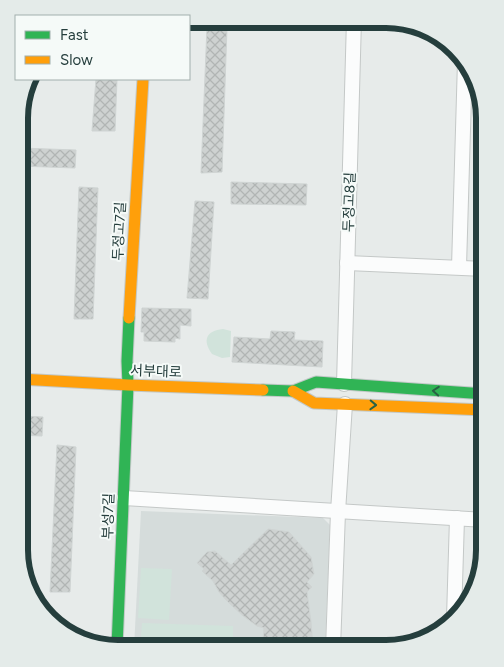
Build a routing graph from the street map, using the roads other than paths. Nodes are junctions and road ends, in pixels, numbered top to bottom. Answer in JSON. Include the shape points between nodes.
{"nodes":[{"id":1,"x":354,"y":28,"type":"edge"},
{"id":2,"x":465,"y":73,"type":"edge"},
{"id":3,"x":142,"y":80,"type":"edge"},
{"id":4,"x":347,"y":264,"type":"junction"},
{"id":5,"x":459,"y":268,"type":"junction"},
{"id":6,"x":477,"y":269,"type":"edge"},
{"id":7,"x":28,"y":379,"type":"edge"},
{"id":8,"x":344,"y":384,"type":"junction"},
{"id":9,"x":128,"y":385,"type":"junction"},
{"id":10,"x":293,"y":391,"type":"junction"},
{"id":11,"x":476,"y":393,"type":"edge"},
{"id":12,"x":344,"y":404,"type":"junction"},
{"id":13,"x":476,"y":410,"type":"edge"},
{"id":14,"x":124,"y":498,"type":"junction"},
{"id":15,"x":338,"y":512,"type":"junction"},
{"id":16,"x":458,"y":518,"type":"junction"},
{"id":17,"x":476,"y":519,"type":"edge"},
{"id":18,"x":454,"y":609,"type":"edge"},
{"id":19,"x":117,"y":640,"type":"edge"},
{"id":20,"x":333,"y":640,"type":"edge"}],
"edges":[{"from":1,"to":4,"type":"street","name":"두정고8길"},
{"from":2,"to":5,"type":"street"},
{"from":3,"to":9,"type":"street","name":"두정고7길"},
{"from":4,"to":5,"type":"street"},
{"from":4,"to":8,"type":"street","name":"두정고8길"},
{"from":5,"to":6,"type":"street"},
{"from":7,"to":9,"type":"street","name":"서부대로"},
{"from":8,"to":10,"type":"street","name":"서부대로","via":[[316,382]]},
{"from":11,"to":8,"type":"street","name":"서부대로","one_way":true},
{"from":9,"to":10,"type":"street","name":"서부대로"},
{"from":9,"to":14,"type":"street","name":"부성7길"},
{"from":10,"to":12,"type":"street","name":"서부대로","via":[[314,403]]},
{"from":12,"to":13,"type":"street","name":"서부대로","one_way":true},
{"from":12,"to":15,"type":"street"},
{"from":14,"to":15,"type":"street"},
{"from":14,"to":19,"type":"street","name":"부성7길"},
{"from":15,"to":16,"type":"street"},
{"from":15,"to":20,"type":"street"},
{"from":16,"to":17,"type":"street"},
{"from":16,"to":18,"type":"street"}]}
